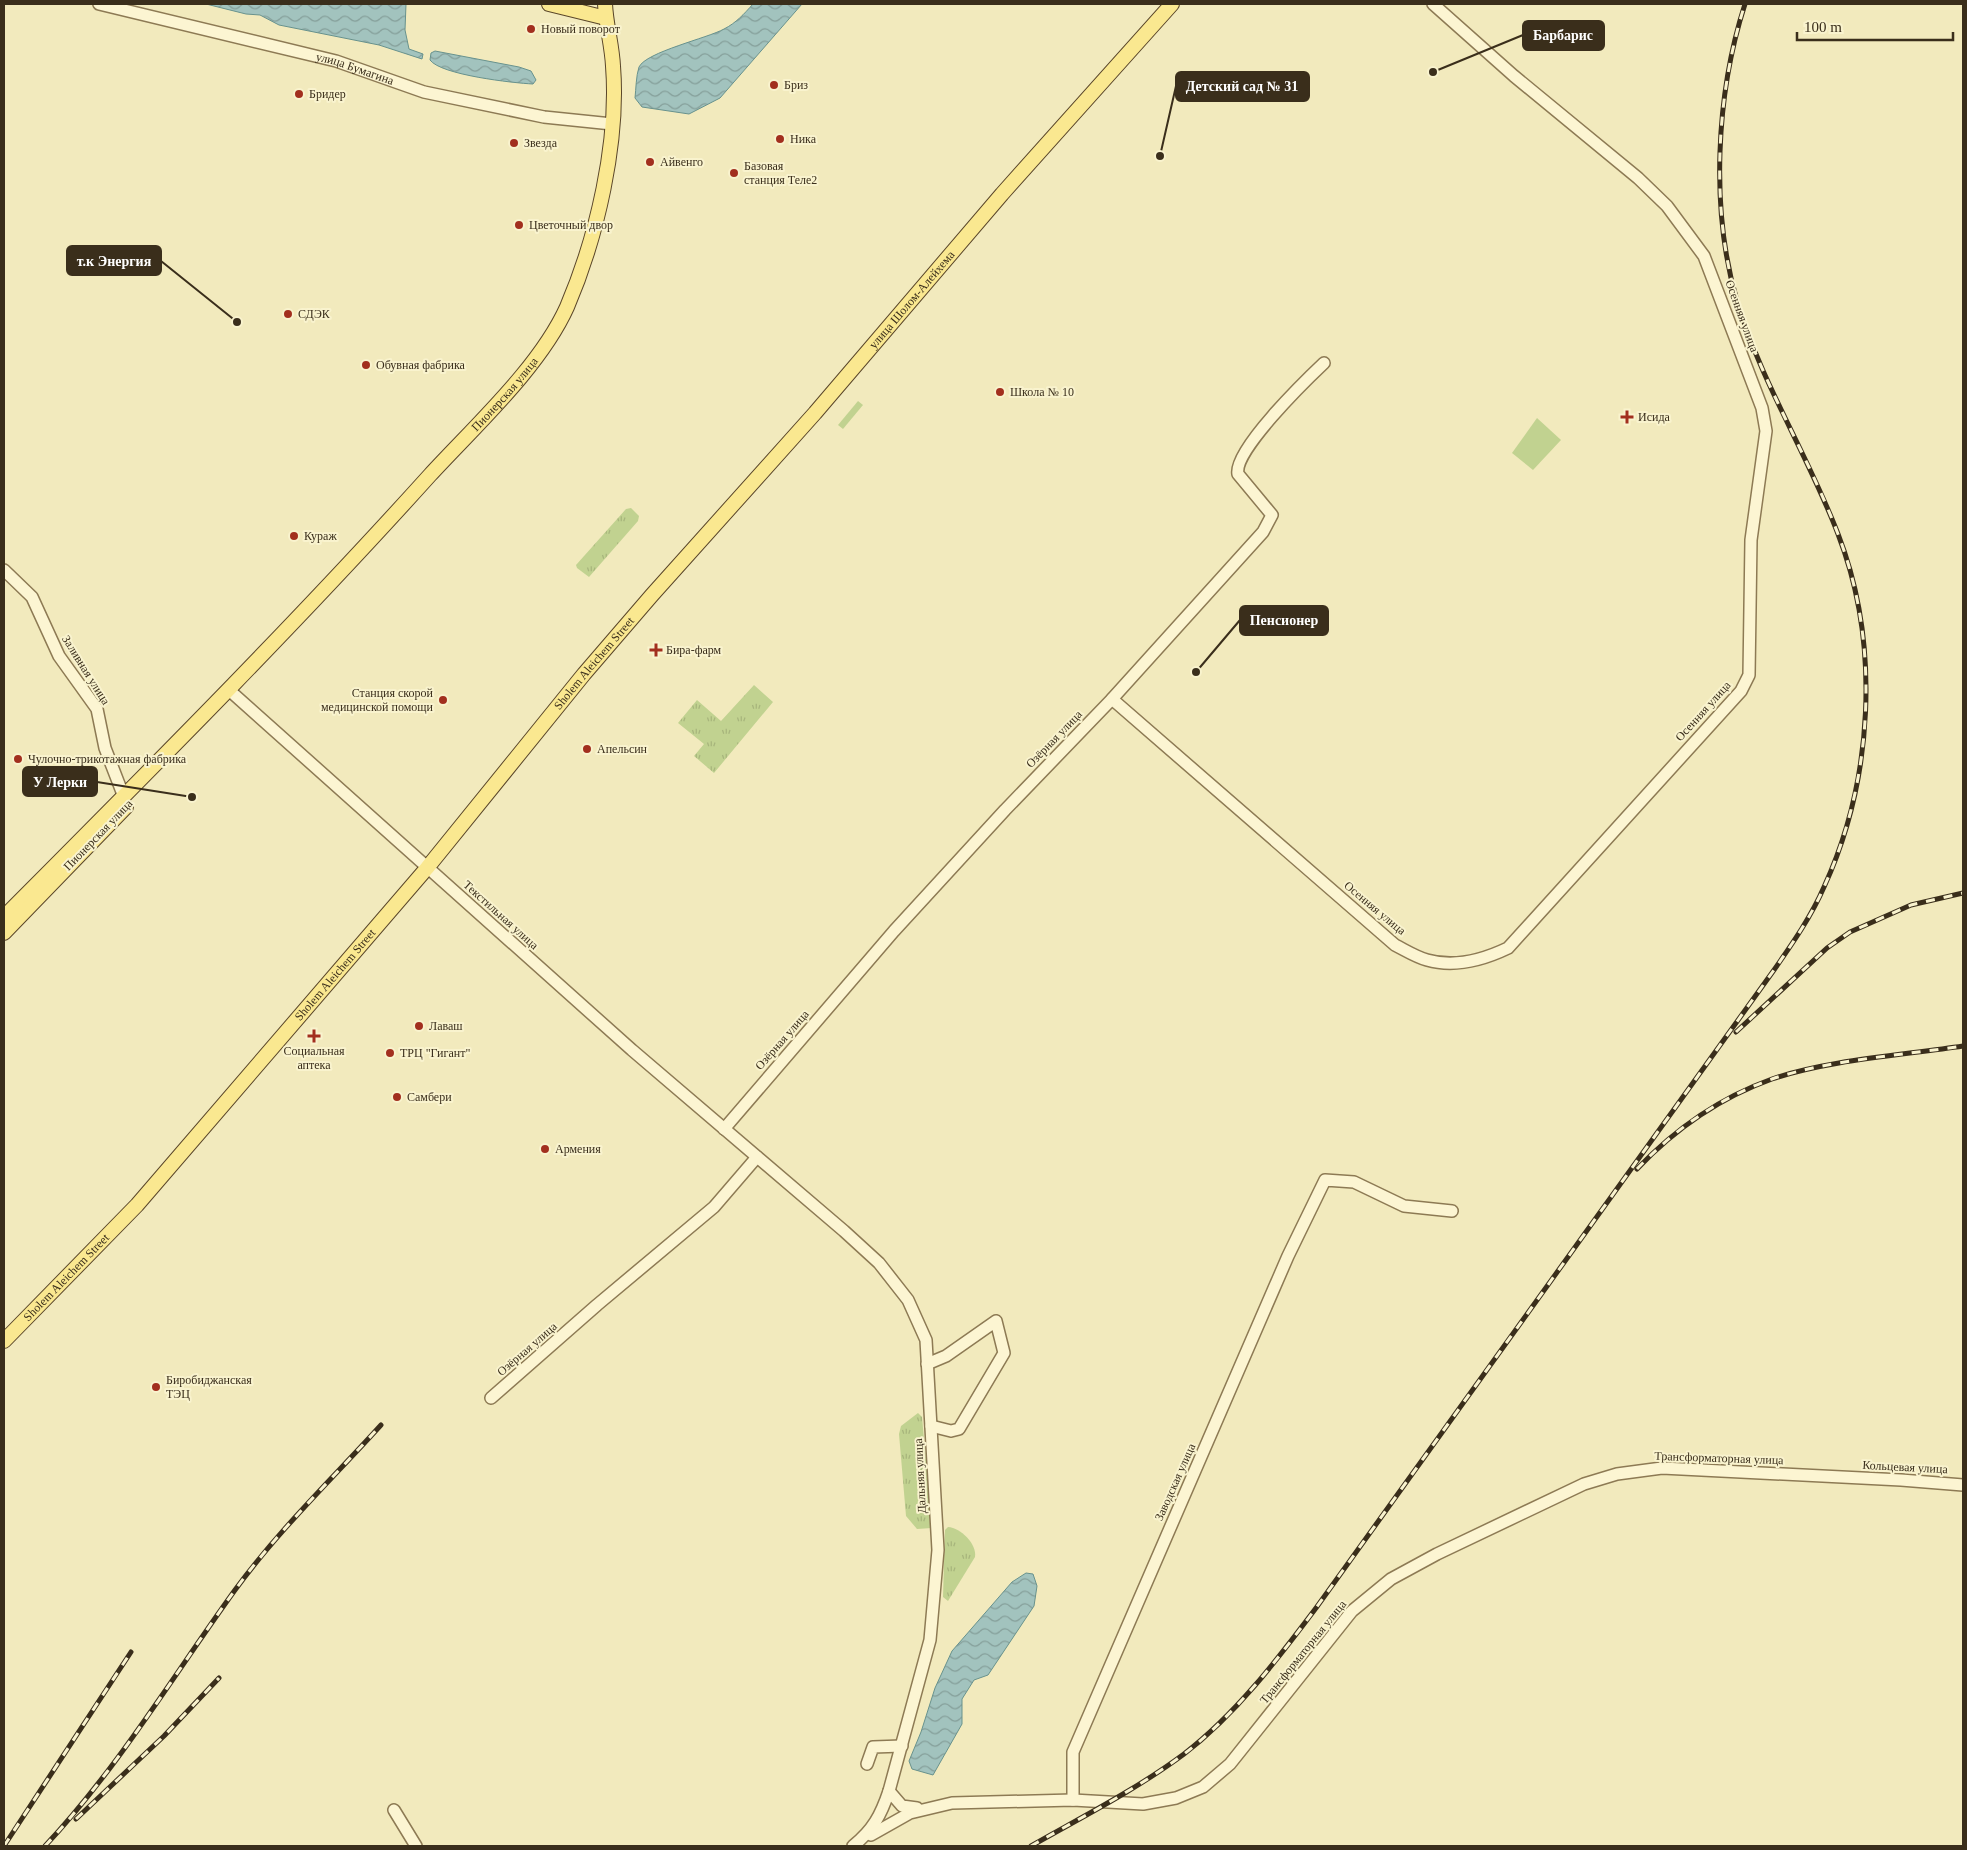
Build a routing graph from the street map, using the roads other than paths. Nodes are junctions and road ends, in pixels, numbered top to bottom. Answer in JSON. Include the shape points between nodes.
{"nodes":[{"id":1,"x":99,"y":4,"type":"edge"},
{"id":2,"x":549,"y":4,"type":"edge"},
{"id":3,"x":600,"y":4,"type":"edge"},
{"id":4,"x":605,"y":4,"type":"edge"},
{"id":5,"x":1172,"y":4,"type":"edge"},
{"id":6,"x":1433,"y":4,"type":"edge"},
{"id":7,"x":606,"y":18,"type":"junction"},
{"id":8,"x":612,"y":124,"type":"junction"},
{"id":9,"x":1324,"y":363,"type":"dead end"},
{"id":10,"x":4,"y":570,"type":"edge"},
{"id":11,"x":229,"y":690,"type":"junction"},
{"id":12,"x":1112,"y":699,"type":"junction"},
{"id":13,"x":127,"y":800,"type":"junction"},
{"id":14,"x":427,"y":868,"type":"junction"},
{"id":15,"x":4,"y":917,"type":"edge"},
{"id":16,"x":4,"y":933,"type":"edge"},
{"id":17,"x":724,"y":1128,"type":"junction"},
{"id":18,"x":757,"y":1157,"type":"junction"},
{"id":19,"x":1452,"y":1211,"type":"dead end"},
{"id":20,"x":4,"y":1341,"type":"edge"},
{"id":21,"x":927,"y":1364,"type":"junction"},
{"id":22,"x":491,"y":1398,"type":"dead end"},
{"id":23,"x":931,"y":1426,"type":"junction"},
{"id":24,"x":1845,"y":1478,"type":"joint"},
{"id":25,"x":1963,"y":1485,"type":"edge"},
{"id":26,"x":902,"y":1746,"type":"junction"},
{"id":27,"x":867,"y":1764,"type":"dead end"},
{"id":28,"x":889,"y":1792,"type":"junction"},
{"id":29,"x":1072,"y":1800,"type":"junction"},
{"id":30,"x":922,"y":1808,"type":"junction"},
{"id":31,"x":394,"y":1810,"type":"dead end"},
{"id":32,"x":416,"y":1846,"type":"edge"},
{"id":33,"x":853,"y":1846,"type":"edge"}],
"edges":[{"from":1,"to":8,"type":"street","name":"улица Бумагина","via":[[336,61],[424,92],[544,117]]},
{"from":2,"to":7,"type":"main road"},
{"from":3,"to":7,"type":"main road","name":"Пионерская улица"},
{"from":4,"to":7,"type":"main road","name":"Пионерская улица"},
{"from":5,"to":14,"type":"main road","name":"Sholem Aleichem Street","via":[[652,595]]},
{"from":6,"to":12,"type":"street","name":"Осенняя улица","via":[[1638,178],[1667,206],[1704,256],[1762,408],[1766,431],[1751,540],[1749,675],[1741,691],[1508,948],[1487,958],[1457,964],[1427,960],[1394,945]]},
{"from":7,"to":8,"type":"main road","name":"Пионерская улица","via":[[614,68]]},
{"from":8,"to":11,"type":"main road","name":"Пионерская улица","via":[[606,177],[584,266],[566,308],[544,346],[394,516]]},
{"from":9,"to":12,"type":"street","name":"Озёрная улица","via":[[1294,391],[1252,442],[1238,465],[1238,474],[1272,515],[1269,523]]},
{"from":10,"to":13,"type":"street","name":"Заливная улица","via":[[32,597],[59,656],[97,709],[104,748]]},
{"from":11,"to":13,"type":"main road","name":"Пионерская улица"},
{"from":11,"to":14,"type":"street","name":"Текстильная улица"},
{"from":12,"to":17,"type":"street","name":"Озёрная улица","via":[[894,931]]},
{"from":13,"to":15,"type":"main road","name":"Пионерская улица"},
{"from":13,"to":16,"type":"main road","name":"Пионерская улица"},
{"from":14,"to":17,"type":"street","name":"Текстильная улица"},
{"from":14,"to":20,"type":"main road","name":"Sholem Aleichem Street","via":[[137,1205]]},
{"from":17,"to":18,"type":"street","name":"Текстильная улица"},
{"from":18,"to":21,"type":"street","name":"Дальняя улица","via":[[879,1264],[908,1300],[926,1340]]},
{"from":18,"to":22,"type":"street","name":"Озёрная улица","via":[[714,1207]]},
{"from":19,"to":29,"type":"street","name":"Заводская улица","via":[[1404,1206],[1354,1182],[1325,1180],[1288,1256],[1072,1752]]},
{"from":21,"to":23,"type":"street","name":"Дальняя улица"},
{"from":21,"to":23,"type":"street","via":[[946,1356],[996,1322],[1004,1353],[959,1429],[951,1431]]},
{"from":23,"to":26,"type":"street","name":"Дальняя улица","via":[[938,1550],[930,1640]]},
{"from":24,"to":25,"type":"street","name":"Кольцевая улица"},
{"from":24,"to":29,"type":"street","name":"Трансформаторная улица","via":[[1662,1468],[1617,1474],[1584,1484],[1391,1579],[1352,1611],[1230,1764],[1203,1786],[1176,1798],[1151,1804]]},
{"from":26,"to":27,"type":"street","via":[[873,1747]]},
{"from":26,"to":28,"type":"street","name":"Дальняя улица"},
{"from":28,"to":30,"type":"street","via":[[902,1806]]},
{"from":28,"to":33,"type":"street","name":"Дальняя улица","via":[[874,1827]]},
{"from":29,"to":30,"type":"street","name":"Трансформаторная улица","via":[[952,1803]]},
{"from":30,"to":33,"type":"street","name":"Трансформаторная улица","via":[[897,1818]]},
{"from":31,"to":32,"type":"street"}]}
